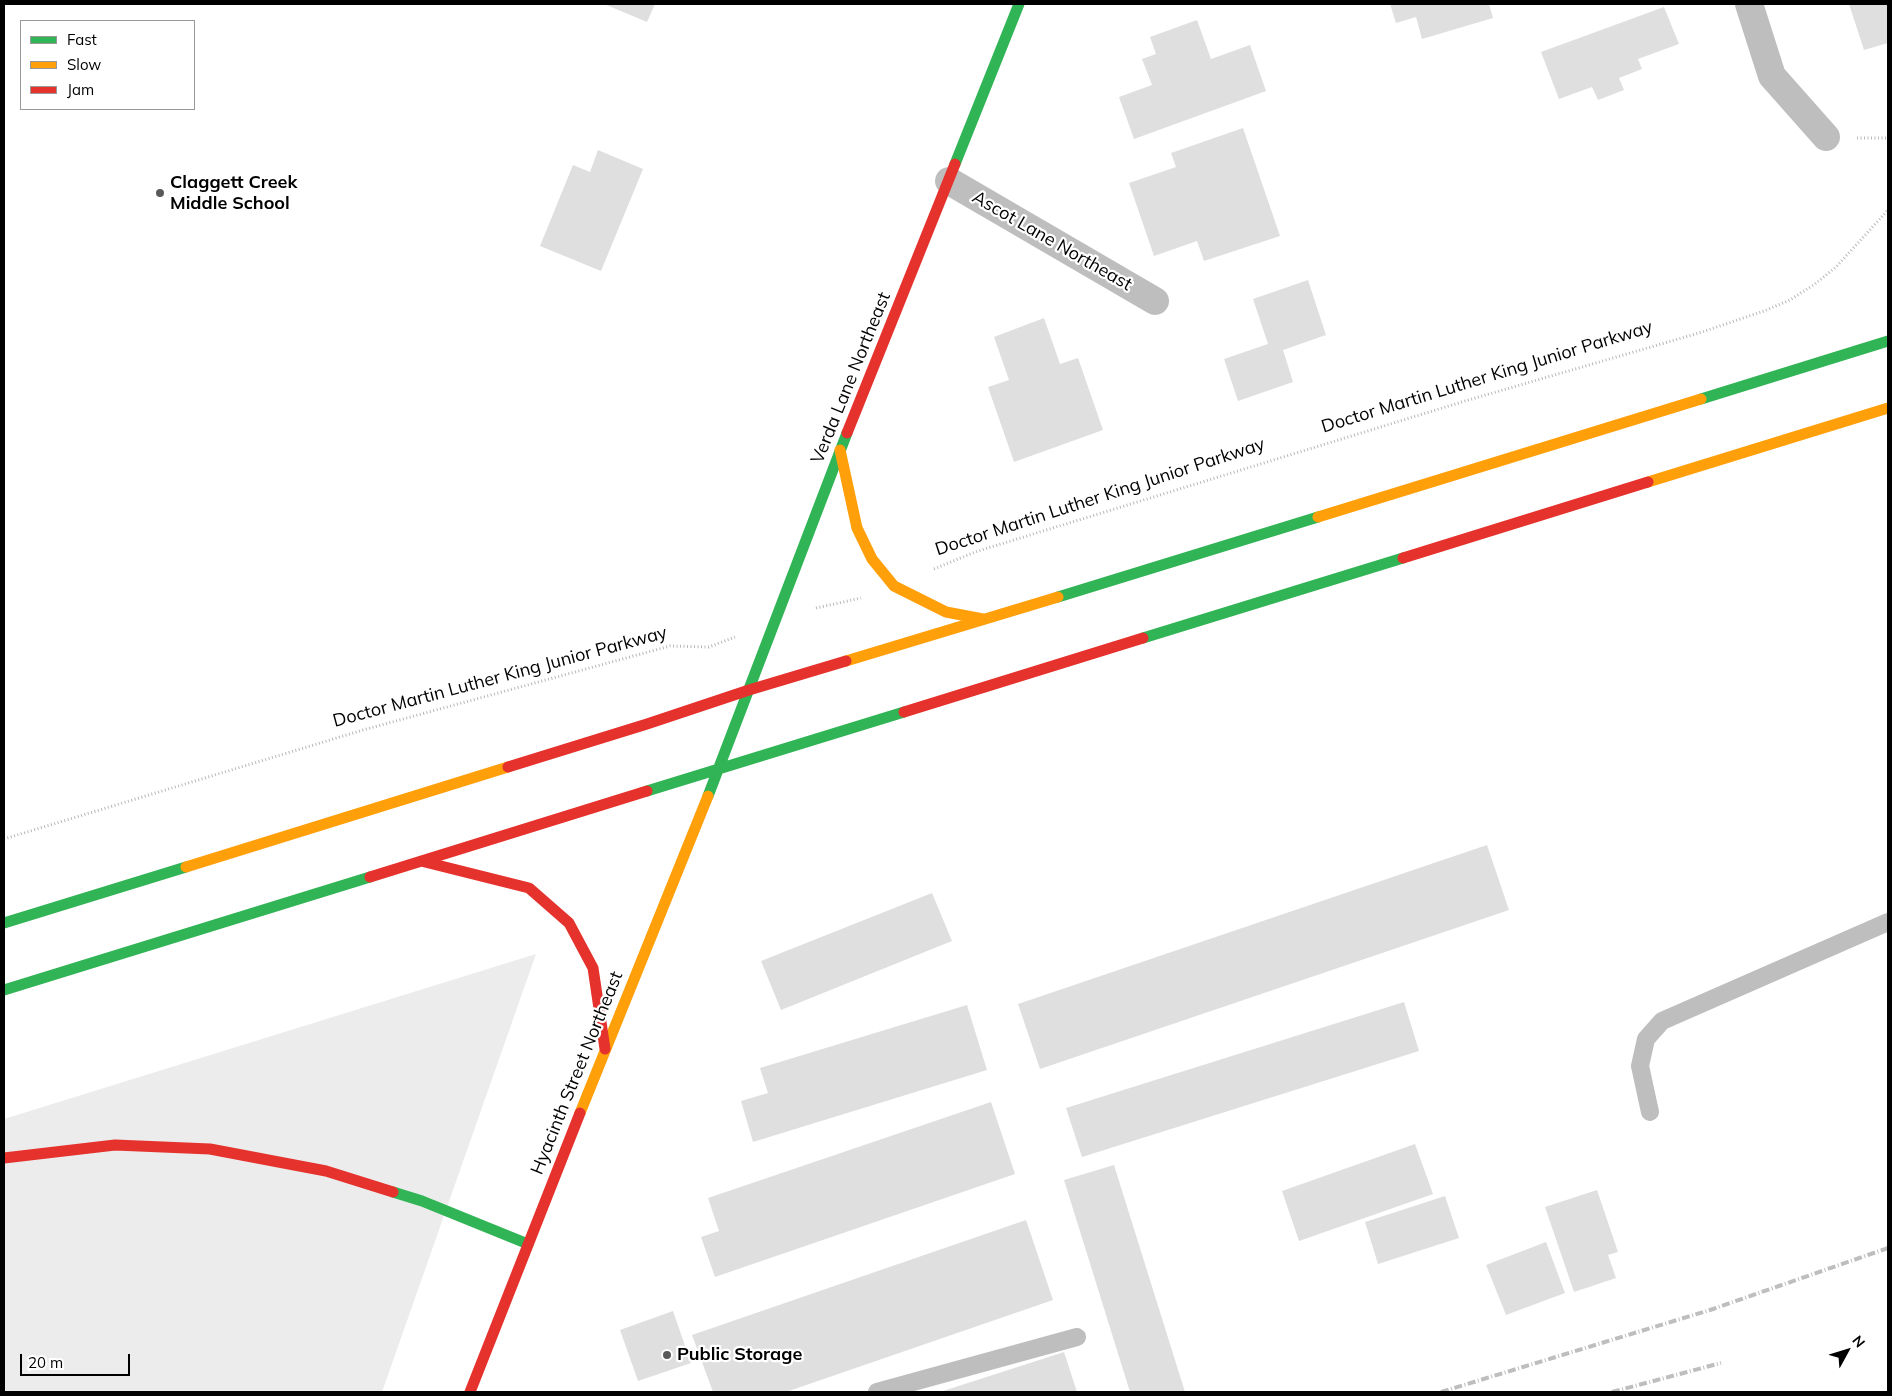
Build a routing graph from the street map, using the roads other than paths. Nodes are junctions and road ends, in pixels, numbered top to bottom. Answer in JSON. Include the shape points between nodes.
{"nodes":[{"id":1,"x":1019,"y":4,"type":"edge"},
{"id":2,"x":1749,"y":4,"type":"edge"},
{"id":3,"x":1826,"y":137,"type":"dead end"},
{"id":4,"x":949,"y":181,"type":"junction"},
{"id":5,"x":1155,"y":302,"type":"dead end"},
{"id":6,"x":1888,"y":341,"type":"edge"},
{"id":7,"x":1888,"y":408,"type":"edge"},
{"id":8,"x":840,"y":450,"type":"junction"},
{"id":9,"x":987,"y":619,"type":"junction"},
{"id":10,"x":749,"y":690,"type":"junction"},
{"id":11,"x":720,"y":768,"type":"junction"},
{"id":12,"x":421,"y":861,"type":"junction"},
{"id":13,"x":1888,"y":922,"type":"edge"},
{"id":14,"x":4,"y":923,"type":"edge"},
{"id":15,"x":4,"y":990,"type":"edge"},
{"id":16,"x":605,"y":1049,"type":"junction"},
{"id":17,"x":1650,"y":1112,"type":"dead end"},
{"id":18,"x":4,"y":1158,"type":"edge"},
{"id":19,"x":528,"y":1244,"type":"junction"},
{"id":20,"x":1077,"y":1337,"type":"dead end"},
{"id":21,"x":470,"y":1392,"type":"edge"},
{"id":22,"x":878,"y":1392,"type":"edge"}],
"edges":[{"from":1,"to":4,"type":"main road","name":"Verda Lane Northeast"},
{"from":2,"to":3,"type":"street","via":[[1772,76]]},
{"from":4,"to":5,"type":"street","name":"Ascot Lane Northeast"},
{"from":4,"to":8,"type":"main road","name":"Verda Lane Northeast"},
{"from":6,"to":9,"type":"main road"},
{"from":7,"to":11,"type":"main road"},
{"from":8,"to":9,"type":"main road","via":[[857,528],[872,559],[894,586],[946,612]]},
{"from":8,"to":10,"type":"main road","name":"Verda Lane Northeast"},
{"from":9,"to":10,"type":"main road"},
{"from":10,"to":11,"type":"main road","name":"Verda Lane Northeast"},
{"from":10,"to":14,"type":"main road"},
{"from":11,"to":12,"type":"main road"},
{"from":11,"to":16,"type":"main road","name":"Hyacinth Street Northeast"},
{"from":12,"to":15,"type":"main road"},
{"from":12,"to":16,"type":"main road","via":[[529,888],[568,924],[594,968]]},
{"from":13,"to":17,"type":"lane","via":[[1662,1021],[1646,1039],[1640,1066]]},
{"from":16,"to":19,"type":"main road","name":"Hyacinth Street Northeast"},
{"from":18,"to":19,"type":"main road","via":[[116,1145],[210,1149],[326,1171],[422,1202]]},
{"from":19,"to":21,"type":"main road","name":"Hyacinth Street Northeast"},
{"from":20,"to":22,"type":"lane"}]}
